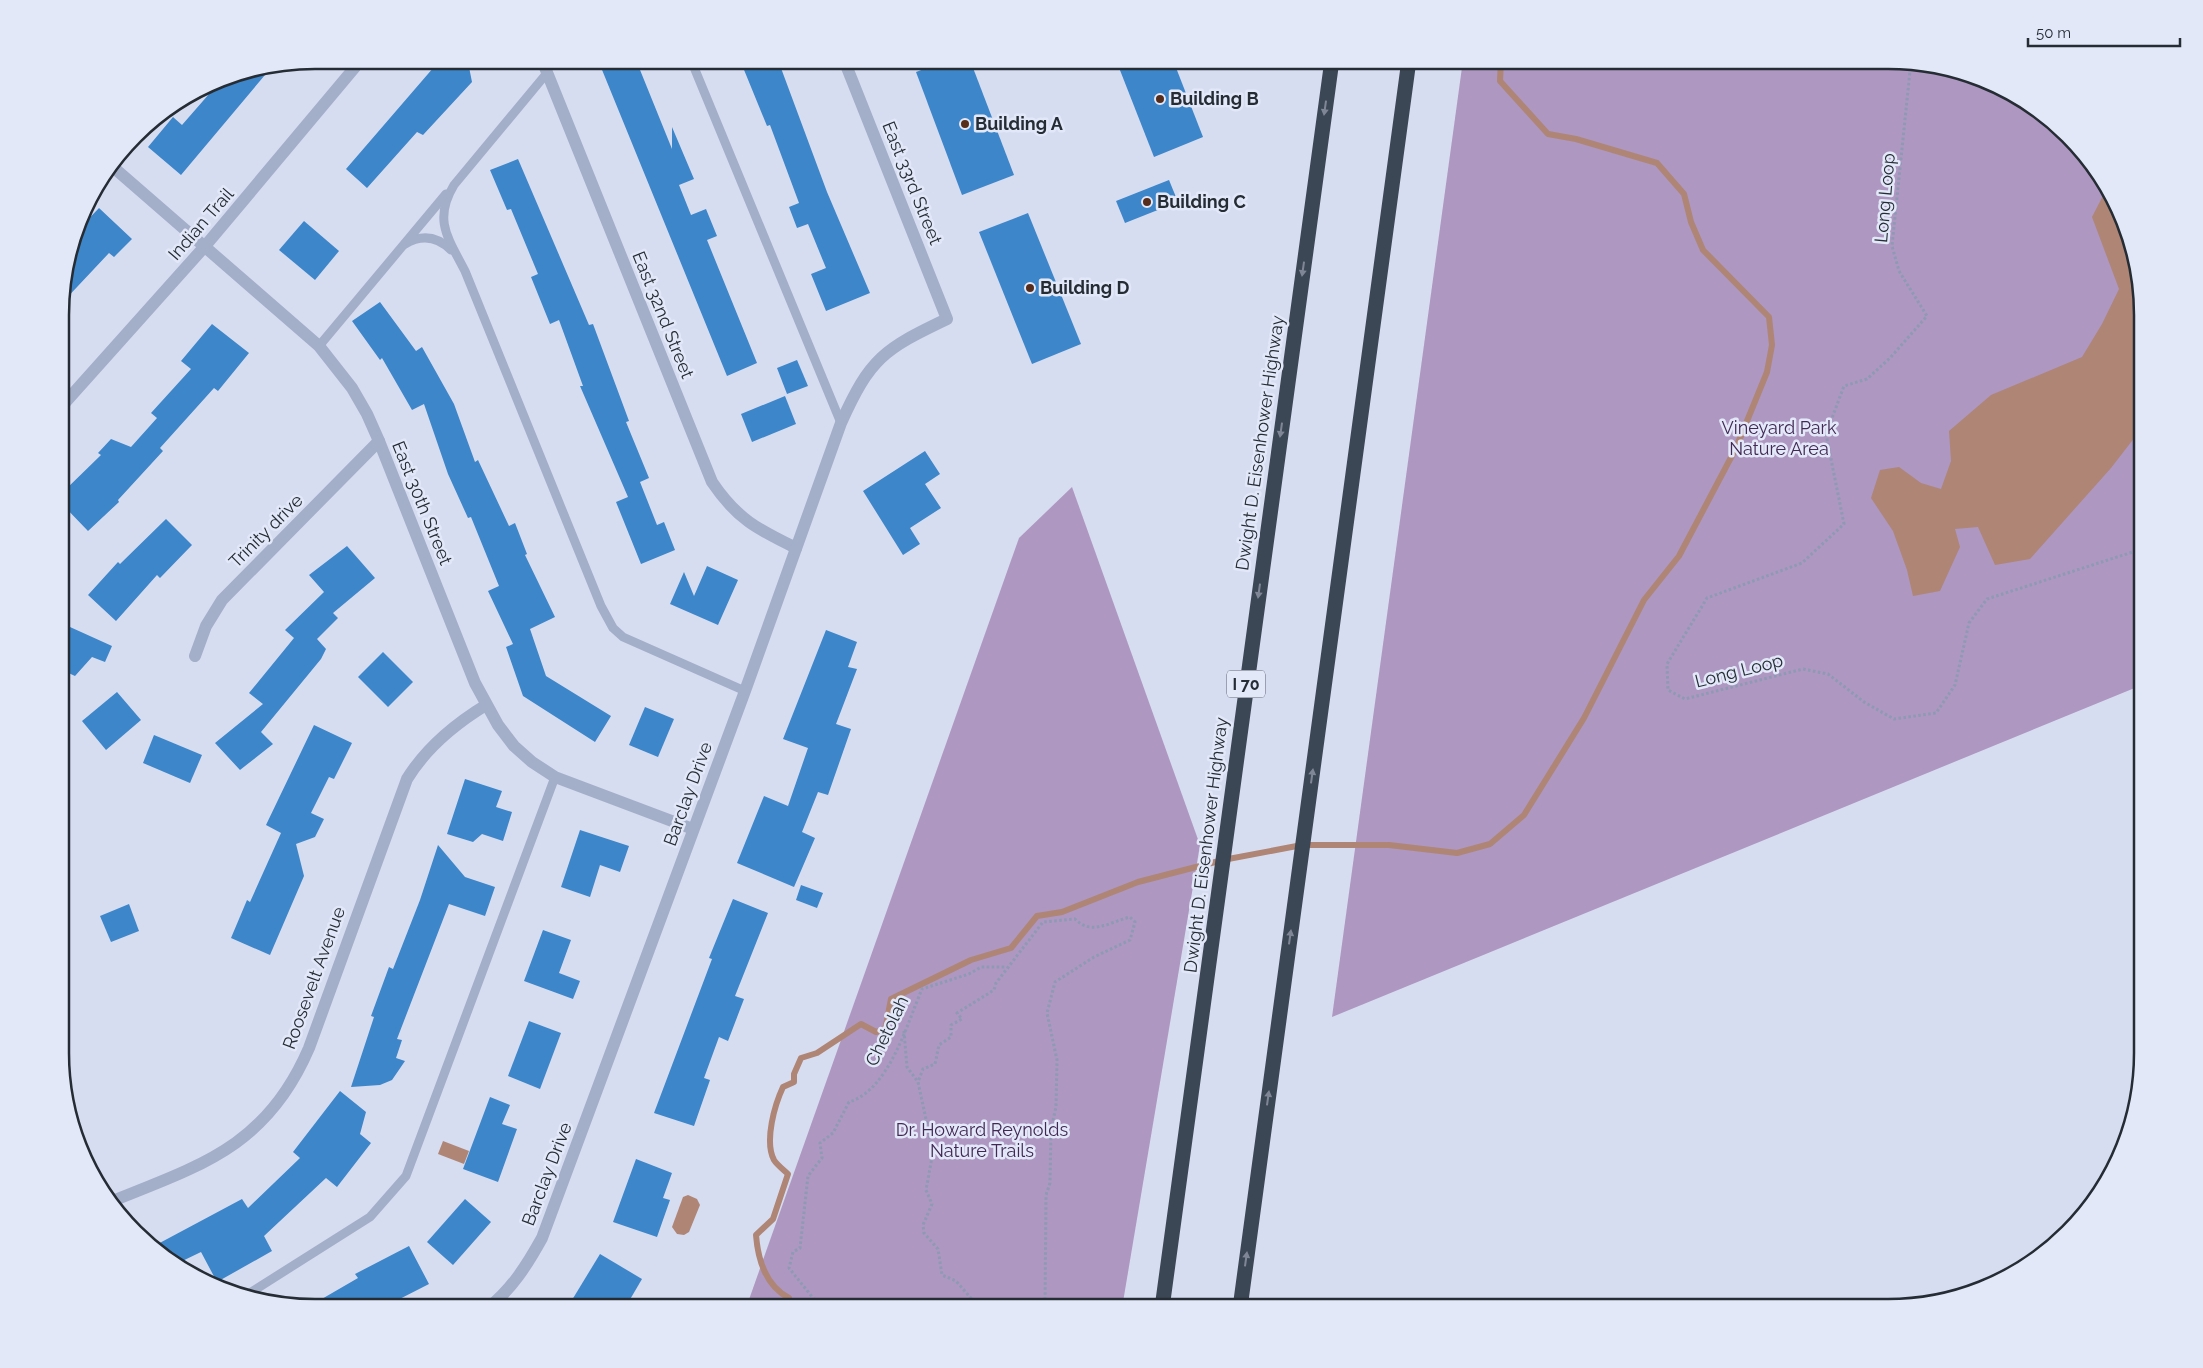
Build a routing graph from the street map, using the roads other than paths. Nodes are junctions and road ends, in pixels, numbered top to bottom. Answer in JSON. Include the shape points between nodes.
{"nodes":[{"id":1,"x":354,"y":69,"type":"edge"},
{"id":2,"x":545,"y":69,"type":"edge"},
{"id":3,"x":695,"y":69,"type":"edge"},
{"id":4,"x":848,"y":69,"type":"edge"},
{"id":5,"x":1331,"y":69,"type":"edge"},
{"id":6,"x":1408,"y":69,"type":"edge"},
{"id":7,"x":547,"y":73,"type":"junction"},
{"id":8,"x":117,"y":169,"type":"edge"},
{"id":9,"x":454,"y":184,"type":"junction"},
{"id":10,"x":206,"y":245,"type":"junction"},
{"id":11,"x":402,"y":246,"type":"junction"},
{"id":12,"x":465,"y":271,"type":"junction"},
{"id":13,"x":947,"y":319,"type":"joint"},
{"id":14,"x":319,"y":346,"type":"junction"},
{"id":15,"x":69,"y":398,"type":"edge"},
{"id":16,"x":841,"y":423,"type":"junction"},
{"id":17,"x":379,"y":441,"type":"junction"},
{"id":18,"x":796,"y":548,"type":"junction"},
{"id":19,"x":195,"y":656,"type":"dead end"},
{"id":20,"x":744,"y":691,"type":"junction"},
{"id":21,"x":486,"y":705,"type":"junction"},
{"id":22,"x":555,"y":777,"type":"junction"},
{"id":23,"x":693,"y":830,"type":"junction"},
{"id":24,"x":117,"y":1199,"type":"edge"},
{"id":25,"x":252,"y":1291,"type":"edge"},
{"id":26,"x":499,"y":1299,"type":"edge"},
{"id":27,"x":1163,"y":1299,"type":"edge"},
{"id":28,"x":1241,"y":1299,"type":"edge"}],
"edges":[{"from":1,"to":10,"type":"street","name":"Indian Trail"},
{"from":2,"to":7,"type":"street","name":"East 32nd Street"},
{"from":3,"to":16,"type":"lane"},
{"from":4,"to":13,"type":"street","name":"East 33rd Street"},
{"from":5,"to":27,"type":"highway","name":"Dwight D. Eisenhower Highway","number":"I 70","one_way":true},
{"from":28,"to":6,"type":"highway","one_way":true},
{"from":7,"to":9,"type":"lane"},
{"from":7,"to":18,"type":"street","name":"East 32nd Street","via":[[712,482],[741,518]]},
{"from":8,"to":10,"type":"street","name":"East 30th Street"},
{"from":9,"to":11,"type":"lane"},
{"from":9,"to":12,"type":"lane","via":[[445,199],[443,223]]},
{"from":10,"to":14,"type":"street","name":"East 30th Street"},
{"from":10,"to":15,"type":"street","name":"Indian Trail"},
{"from":11,"to":12,"type":"lane","via":[[421,237],[434,238],[451,249]]},
{"from":11,"to":14,"type":"lane"},
{"from":12,"to":20,"type":"lane","via":[[612,628],[641,646]]},
{"from":13,"to":16,"type":"street","name":"Barclay Drive","via":[[911,336],[878,359],[856,389]]},
{"from":14,"to":17,"type":"street","name":"East 30th Street","via":[[352,388]]},
{"from":16,"to":18,"type":"street","name":"Barclay Drive"},
{"from":17,"to":19,"type":"street","name":"Trinity drive","via":[[222,600],[206,626]]},
{"from":17,"to":21,"type":"street","name":"East 30th Street"},
{"from":18,"to":20,"type":"street","name":"Barclay Drive"},
{"from":20,"to":23,"type":"street","name":"Barclay Drive"},
{"from":21,"to":22,"type":"street","name":"East 30th Street","via":[[514,746]]},
{"from":21,"to":24,"type":"street","name":"Roosevelt Avenue","via":[[463,719],[428,750],[406,779],[309,1048],[277,1105],[248,1134],[216,1157]]},
{"from":22,"to":23,"type":"street","name":"East 30th Street"},
{"from":22,"to":25,"type":"lane","via":[[406,1176],[370,1217]]},
{"from":23,"to":26,"type":"street","name":"Barclay Drive","via":[[542,1238],[524,1269]]}]}
